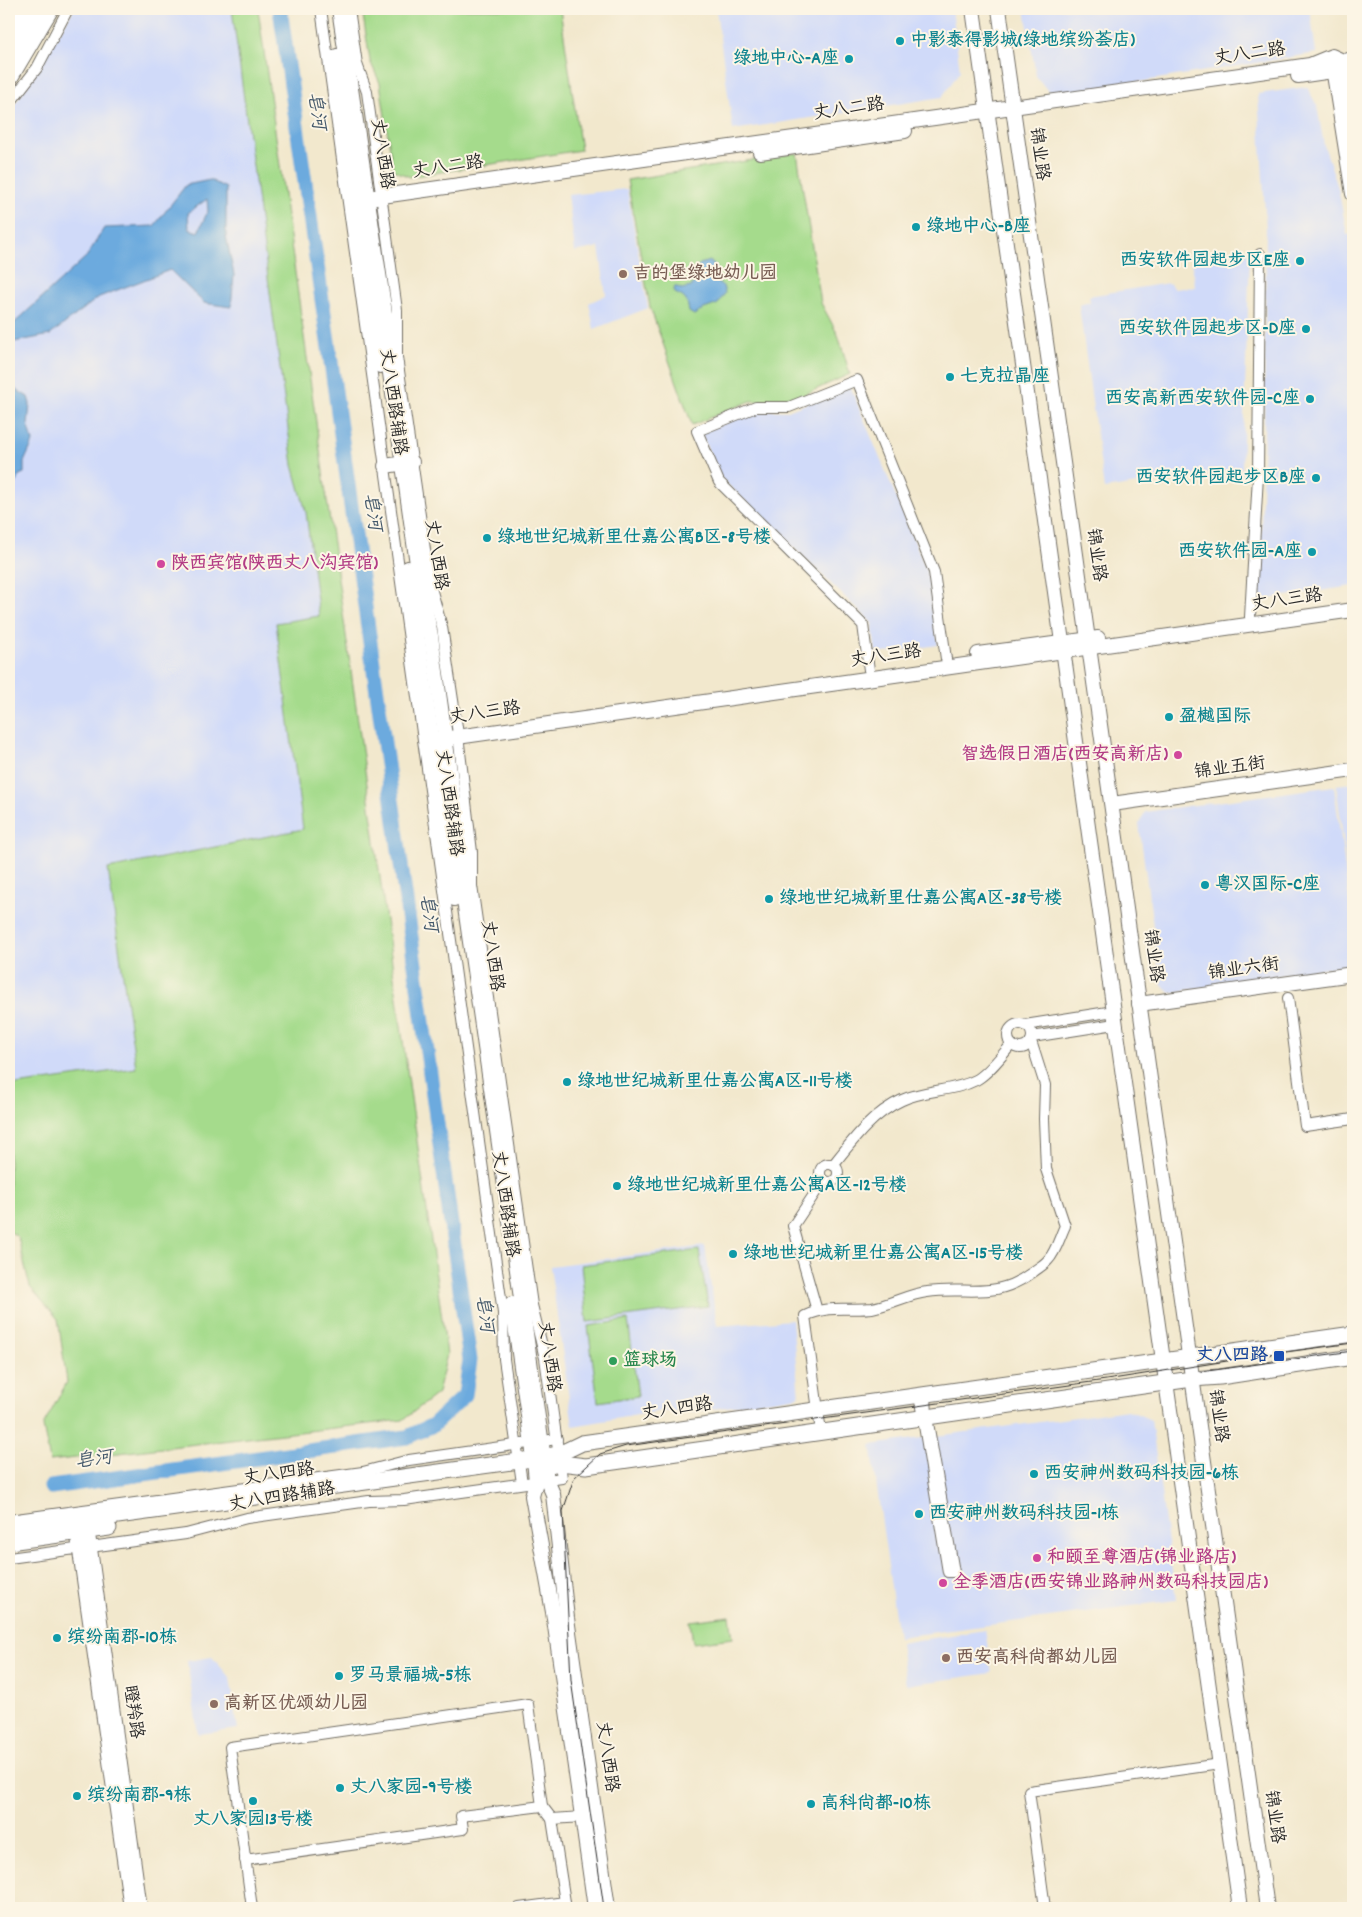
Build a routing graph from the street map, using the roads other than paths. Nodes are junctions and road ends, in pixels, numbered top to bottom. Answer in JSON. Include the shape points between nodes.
{"nodes":[{"id":1,"x":22,"y":9,"type":"edge"},
{"id":2,"x":35,"y":9,"type":"edge"},
{"id":3,"x":51,"y":9,"type":"edge"},
{"id":4,"x":68,"y":9,"type":"edge"},
{"id":5,"x":320,"y":9,"type":"edge"},
{"id":6,"x":330,"y":9,"type":"edge"},
{"id":7,"x":339,"y":9,"type":"edge"},
{"id":8,"x":349,"y":9,"type":"edge"},
{"id":9,"x":973,"y":9,"type":"edge"},
{"id":10,"x":999,"y":9,"type":"edge"},
{"id":11,"x":9,"y":33,"type":"edge"},
{"id":12,"x":9,"y":55,"type":"edge"},
{"id":13,"x":1343,"y":64,"type":"edge"},
{"id":14,"x":9,"y":80,"type":"edge"},
{"id":15,"x":9,"y":104,"type":"edge"},
{"id":16,"x":1013,"y":112,"type":"junction"},
{"id":17,"x":988,"y":115,"type":"junction"},
{"id":18,"x":1353,"y":128,"type":"edge"},
{"id":19,"x":1353,"y":194,"type":"edge"},
{"id":20,"x":364,"y":203,"type":"junction"},
{"id":21,"x":1260,"y":254,"type":"dead end"},
{"id":22,"x":398,"y":464,"type":"junction"},
{"id":23,"x":1353,"y":602,"type":"edge"},
{"id":24,"x":1353,"y":610,"type":"edge"},
{"id":25,"x":1250,"y":617,"type":"junction"},
{"id":26,"x":1089,"y":644,"type":"junction"},
{"id":27,"x":1064,"y":647,"type":"junction"},
{"id":28,"x":946,"y":659,"type":"junction"},
{"id":29,"x":869,"y":670,"type":"junction"},
{"id":30,"x":442,"y":735,"type":"junction"},
{"id":31,"x":1353,"y":770,"type":"edge"},
{"id":32,"x":1112,"y":804,"type":"junction"},
{"id":33,"x":1353,"y":974,"type":"edge"},
{"id":34,"x":1288,"y":998,"type":"dead end"},
{"id":35,"x":1139,"y":1004,"type":"junction"},
{"id":36,"x":1114,"y":1018,"type":"junction"},
{"id":37,"x":1025,"y":1025,"type":"junction"},
{"id":38,"x":1032,"y":1039,"type":"junction"},
{"id":39,"x":1011,"y":1045,"type":"junction"},
{"id":40,"x":1353,"y":1119,"type":"edge"},
{"id":41,"x":817,"y":1311,"type":"junction"},
{"id":42,"x":1353,"y":1334,"type":"edge"},
{"id":43,"x":1190,"y":1357,"type":"junction"},
{"id":44,"x":1353,"y":1357,"type":"edge"},
{"id":45,"x":1163,"y":1361,"type":"junction"},
{"id":46,"x":1192,"y":1379,"type":"junction"},
{"id":47,"x":1166,"y":1383,"type":"junction"},
{"id":48,"x":922,"y":1394,"type":"junction"},
{"id":49,"x":817,"y":1410,"type":"junction"},
{"id":50,"x":924,"y":1417,"type":"junction"},
{"id":51,"x":821,"y":1432,"type":"junction"},
{"id":52,"x":516,"y":1445,"type":"junction"},
{"id":53,"x":541,"y":1463,"type":"junction"},
{"id":54,"x":9,"y":1520,"type":"edge"},
{"id":55,"x":82,"y":1526,"type":"junction"},
{"id":56,"x":9,"y":1531,"type":"edge"},
{"id":57,"x":9,"y":1542,"type":"edge"},
{"id":58,"x":84,"y":1548,"type":"junction"},
{"id":59,"x":9,"y":1558,"type":"edge"},
{"id":60,"x":1220,"y":1764,"type":"junction"},
{"id":61,"x":542,"y":1806,"type":"junction"},
{"id":62,"x":582,"y":1816,"type":"junction"},
{"id":63,"x":552,"y":1819,"type":"junction"},
{"id":64,"x":245,"y":1860,"type":"junction"},
{"id":65,"x":131,"y":1908,"type":"edge"},
{"id":66,"x":140,"y":1908,"type":"edge"},
{"id":67,"x":252,"y":1908,"type":"edge"},
{"id":68,"x":519,"y":1908,"type":"edge"},
{"id":69,"x":595,"y":1908,"type":"edge"},
{"id":70,"x":608,"y":1908,"type":"edge"},
{"id":71,"x":1045,"y":1908,"type":"edge"},
{"id":72,"x":1240,"y":1908,"type":"edge"},
{"id":73,"x":1267,"y":1908,"type":"edge"}],
"edges":[{"from":1,"to":11,"type":"street"},
{"from":2,"to":12,"type":"main road"},
{"from":3,"to":14,"type":"main road"},
{"from":4,"to":15,"type":"street","via":[[37,68]]},
{"from":5,"to":20,"type":"street","name":"丈八西路辅路"},
{"from":6,"to":20,"type":"main road","name":"丈八西路"},
{"from":7,"to":20,"type":"main road","name":"丈八西路"},
{"from":8,"to":20,"type":"street","name":"丈八西路辅路","via":[[357,64],[367,92]]},
{"from":9,"to":17,"type":"main road"},
{"from":10,"to":16,"type":"main road","name":"锦业路"},
{"from":13,"to":16,"type":"main road","name":"丈八二路","via":[[1310,66]]},
{"from":13,"to":18,"type":"main road"},
{"from":13,"to":19,"type":"main road"},
{"from":16,"to":17,"type":"main road","name":"丈八二路"},
{"from":16,"to":26,"type":"main road","name":"锦业路"},
{"from":17,"to":20,"type":"main road","name":"丈八二路"},
{"from":17,"to":27,"type":"main road"},
{"from":20,"to":22,"type":"street","name":"丈八西路辅路"},
{"from":20,"to":22,"type":"main road","name":"丈八西路","via":[[386,320]]},
{"from":21,"to":25,"type":"street","via":[[1258,476]]},
{"from":22,"to":30,"type":"main road","name":"丈八西路"},
{"from":22,"to":30,"type":"street","name":"丈八西路辅路","via":[[442,628]]},
{"from":23,"to":25,"type":"main road","name":"丈八三路"},
{"from":24,"to":26,"type":"main road","name":"丈八三路"},
{"from":25,"to":26,"type":"main road","name":"丈八三路"},
{"from":26,"to":27,"type":"main road","name":"丈八三路"},
{"from":26,"to":32,"type":"main road","name":"锦业路"},
{"from":27,"to":28,"type":"main road","name":"丈八三路"},
{"from":27,"to":30,"type":"main road","name":"丈八三路"},
{"from":27,"to":36,"type":"main road"},
{"from":28,"to":29,"type":"main road","name":"丈八三路"},
{"from":28,"to":29,"type":"street","via":[[934,572],[858,380],[789,407],[756,407],[697,431],[719,482],[863,625]]},
{"from":29,"to":30,"type":"main road","name":"丈八三路"},
{"from":30,"to":52,"type":"street","name":"丈八西路辅路","via":[[503,1313],[504,1359]]},
{"from":30,"to":53,"type":"main road","name":"丈八西路"},
{"from":30,"to":53,"type":"street","name":"丈八西路辅路","via":[[472,852],[472,886],[532,1305],[545,1358]]},
{"from":31,"to":32,"type":"main road","name":"锦业五街"},
{"from":32,"to":35,"type":"main road","name":"锦业路"},
{"from":33,"to":35,"type":"main road","name":"锦业六街"},
{"from":34,"to":40,"type":"street","via":[[1305,1126]]},
{"from":35,"to":43,"type":"main road","name":"锦业路"},
{"from":36,"to":37,"type":"street"},
{"from":36,"to":38,"type":"street"},
{"from":36,"to":45,"type":"main road"},
{"from":37,"to":38,"type":"street","via":[[1030,1028]]},
{"from":37,"to":39,"type":"street","via":[[1016,1024],[1009,1030],[1007,1038]]},
{"from":38,"to":39,"type":"street","via":[[1025,1047]]},
{"from":38,"to":41,"type":"street","via":[[1045,1085],[1046,1169],[1065,1226],[1049,1259],[1004,1288],[928,1291],[873,1308]]},
{"from":39,"to":41,"type":"street","via":[[977,1080],[901,1100],[882,1112],[860,1132],[833,1165],[838,1172],[836,1178],[832,1182],[823,1181],[793,1226]]},
{"from":41,"to":49,"type":"street","via":[[805,1316]]},
{"from":42,"to":43,"type":"main road","name":"丈八四路"},
{"from":43,"to":45,"type":"main road","name":"丈八四路"},
{"from":43,"to":46,"type":"main road","name":"锦业路"},
{"from":44,"to":46,"type":"main road","name":"丈八四路"},
{"from":45,"to":47,"type":"main road"},
{"from":45,"to":48,"type":"main road","name":"丈八四路"},
{"from":46,"to":47,"type":"main road","name":"丈八四路"},
{"from":46,"to":73,"type":"main road","name":"锦业路"},
{"from":47,"to":50,"type":"main road","name":"丈八四路"},
{"from":47,"to":60,"type":"main road"},
{"from":48,"to":49,"type":"main road","name":"丈八四路"},
{"from":48,"to":50,"type":"street"},
{"from":49,"to":51,"type":"street"},
{"from":49,"to":53,"type":"main road","name":"丈八四路","via":[[582,1443]]},
{"from":50,"to":50,"type":"street","via":[[948,1572],[954,1572]]},
{"from":50,"to":51,"type":"main road","name":"丈八四路"},
{"from":51,"to":53,"type":"main road","name":"丈八四路","via":[[586,1466]]},
{"from":52,"to":53,"type":"street","name":"丈八西路辅路"},
{"from":52,"to":53,"type":"street","name":"丈八四路辅路"},
{"from":52,"to":54,"type":"street","name":"丈八四路辅路","via":[[409,1460],[363,1472]]},
{"from":53,"to":55,"type":"main road","name":"丈八四路"},
{"from":53,"to":58,"type":"street","name":"丈八四路辅路","via":[[404,1500],[369,1501],[247,1518],[186,1534]]},
{"from":53,"to":62,"type":"main road","name":"丈八西路","via":[[532,1496],[553,1612]]},
{"from":53,"to":70,"type":"main road","name":"丈八西路","via":[[553,1494]]},
{"from":55,"to":56,"type":"main road","name":"丈八四路"},
{"from":55,"to":57,"type":"main road","name":"丈八四路"},
{"from":55,"to":58,"type":"main road","name":"瞪羚路"},
{"from":58,"to":59,"type":"street","name":"丈八四路辅路"},
{"from":58,"to":65,"type":"main road","name":"瞪羚路"},
{"from":58,"to":66,"type":"main road","name":"瞪羚路"},
{"from":60,"to":71,"type":"street","via":[[1029,1791]]},
{"from":60,"to":72,"type":"main road"},
{"from":61,"to":63,"type":"street"},
{"from":61,"to":64,"type":"street","via":[[461,1816],[463,1829]]},
{"from":61,"to":64,"type":"street","via":[[528,1704],[230,1747]]},
{"from":62,"to":63,"type":"street"},
{"from":62,"to":69,"type":"main road","name":"丈八西路"},
{"from":63,"to":68,"type":"street","via":[[564,1902]]},
{"from":64,"to":67,"type":"street"}]}
